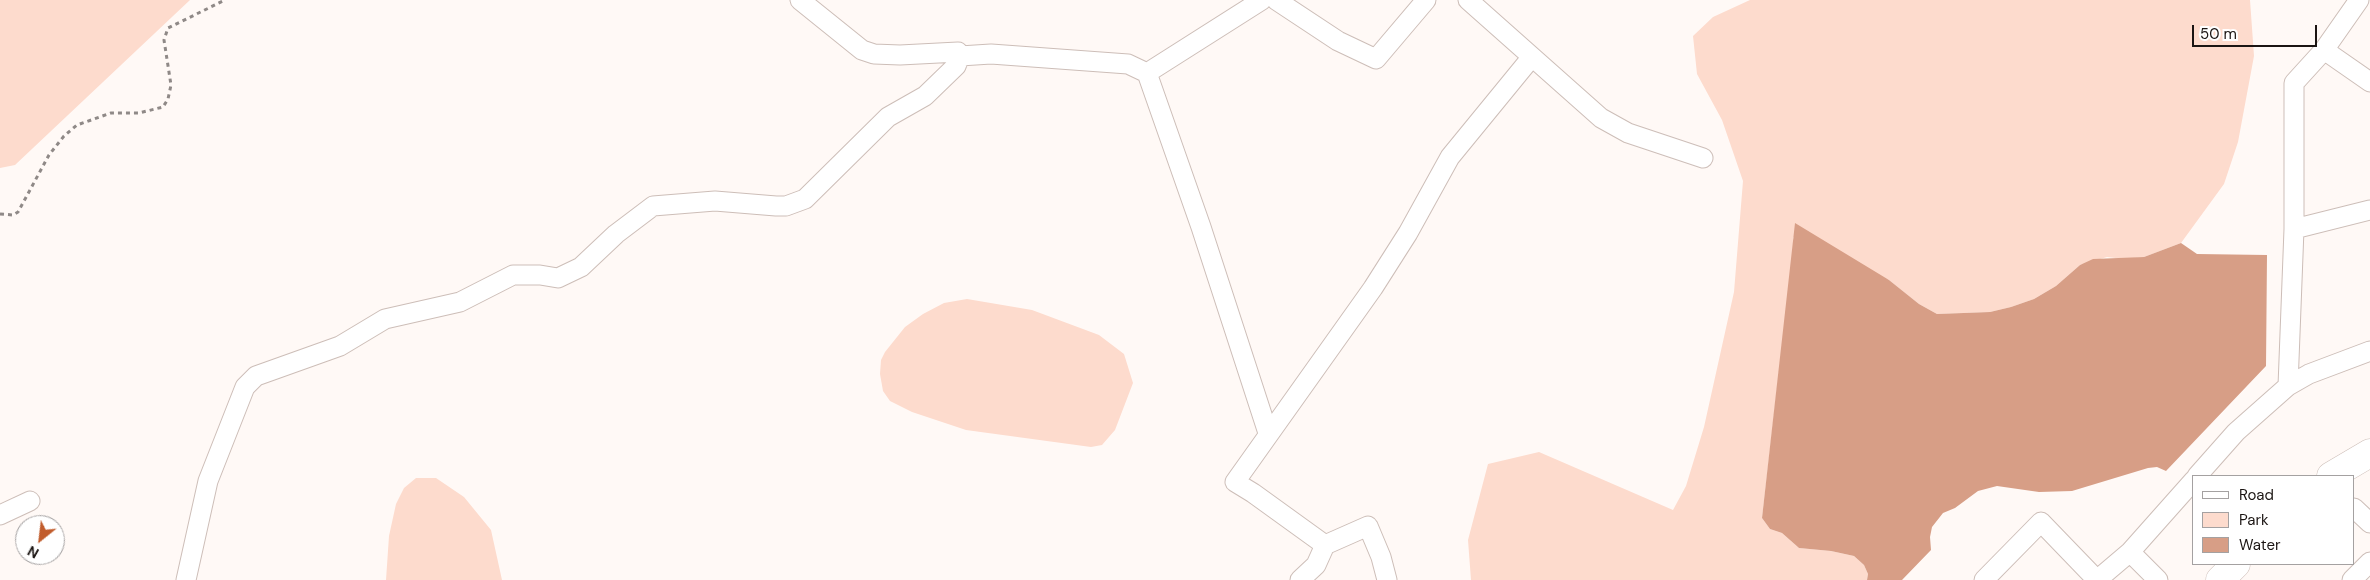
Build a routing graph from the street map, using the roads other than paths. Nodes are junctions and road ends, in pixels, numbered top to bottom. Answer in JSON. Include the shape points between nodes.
{"nodes":[{"id":1,"x":800,"y":0,"type":"edge"},
{"id":2,"x":1262,"y":0,"type":"edge"},
{"id":3,"x":1276,"y":0,"type":"edge"},
{"id":4,"x":1426,"y":0,"type":"edge"},
{"id":5,"x":1468,"y":0,"type":"edge"},
{"id":6,"x":2359,"y":0,"type":"edge"},
{"id":7,"x":2324,"y":50,"type":"junction"},
{"id":8,"x":960,"y":56,"type":"junction"},
{"id":9,"x":1531,"y":58,"type":"junction"},
{"id":10,"x":1147,"y":73,"type":"junction"},
{"id":11,"x":2370,"y":82,"type":"edge"},
{"id":12,"x":1704,"y":158,"type":"dead end"},
{"id":13,"x":2370,"y":210,"type":"edge"},
{"id":14,"x":2294,"y":230,"type":"junction"},
{"id":15,"x":2370,"y":350,"type":"edge"},
{"id":16,"x":2288,"y":386,"type":"junction"},
{"id":17,"x":1268,"y":433,"type":"junction"},
{"id":18,"x":2370,"y":453,"type":"edge"},
{"id":19,"x":2198,"y":475,"type":"edge"},
{"id":20,"x":2333,"y":475,"type":"edge"},
{"id":21,"x":2192,"y":482,"type":"edge"},
{"id":22,"x":30,"y":501,"type":"dead end"},
{"id":23,"x":2355,"y":509,"type":"edge"},
{"id":24,"x":0,"y":515,"type":"edge"},
{"id":25,"x":2370,"y":523,"type":"edge"},
{"id":26,"x":1325,"y":544,"type":"junction"},
{"id":27,"x":2130,"y":552,"type":"junction"},
{"id":28,"x":2370,"y":562,"type":"edge"},
{"id":29,"x":2235,"y":565,"type":"edge"},
{"id":30,"x":186,"y":580,"type":"edge"},
{"id":31,"x":1300,"y":580,"type":"edge"},
{"id":32,"x":1387,"y":580,"type":"edge"},
{"id":33,"x":1984,"y":580,"type":"edge"},
{"id":34,"x":2097,"y":580,"type":"edge"},
{"id":35,"x":2158,"y":580,"type":"edge"},
{"id":36,"x":2220,"y":580,"type":"edge"},
{"id":37,"x":2352,"y":580,"type":"edge"}],
"edges":[{"from":1,"to":8,"type":"street","via":[[862,50],[900,55],[958,52]]},
{"from":2,"to":10,"type":"street"},
{"from":3,"to":4,"type":"street","via":[[1338,41],[1376,59]]},
{"from":5,"to":9,"type":"street"},
{"from":6,"to":7,"type":"street"},
{"from":7,"to":11,"type":"street"},
{"from":7,"to":14,"type":"street","via":[[2294,83]]},
{"from":8,"to":10,"type":"street","via":[[991,54],[1128,64]]},
{"from":8,"to":30,"type":"street","via":[[956,66],[925,96],[888,117],[805,199],[786,206],[715,201],[653,206],[581,267],[558,278],[513,275],[460,302],[385,319],[340,346],[256,376],[245,387],[208,481]]},
{"from":9,"to":12,"type":"street","via":[[1601,118],[1628,133]]},
{"from":9,"to":17,"type":"street","via":[[1450,157],[1373,288]]},
{"from":10,"to":17,"type":"street"},
{"from":13,"to":14,"type":"street"},
{"from":14,"to":16,"type":"street"},
{"from":15,"to":16,"type":"street"},
{"from":16,"to":19,"type":"street","via":[[2236,432]]},
{"from":17,"to":26,"type":"street","via":[[1234,482]]},
{"from":18,"to":20,"type":"street"},
{"from":21,"to":27,"type":"street"},
{"from":22,"to":24,"type":"street"},
{"from":23,"to":25,"type":"street"},
{"from":26,"to":31,"type":"street","via":[[1316,565]]},
{"from":26,"to":32,"type":"street","via":[[1368,526]]},
{"from":27,"to":34,"type":"street"},
{"from":27,"to":35,"type":"street"},
{"from":28,"to":37,"type":"street"},
{"from":29,"to":36,"type":"street"},
{"from":33,"to":34,"type":"street","via":[[2041,522]]}]}
